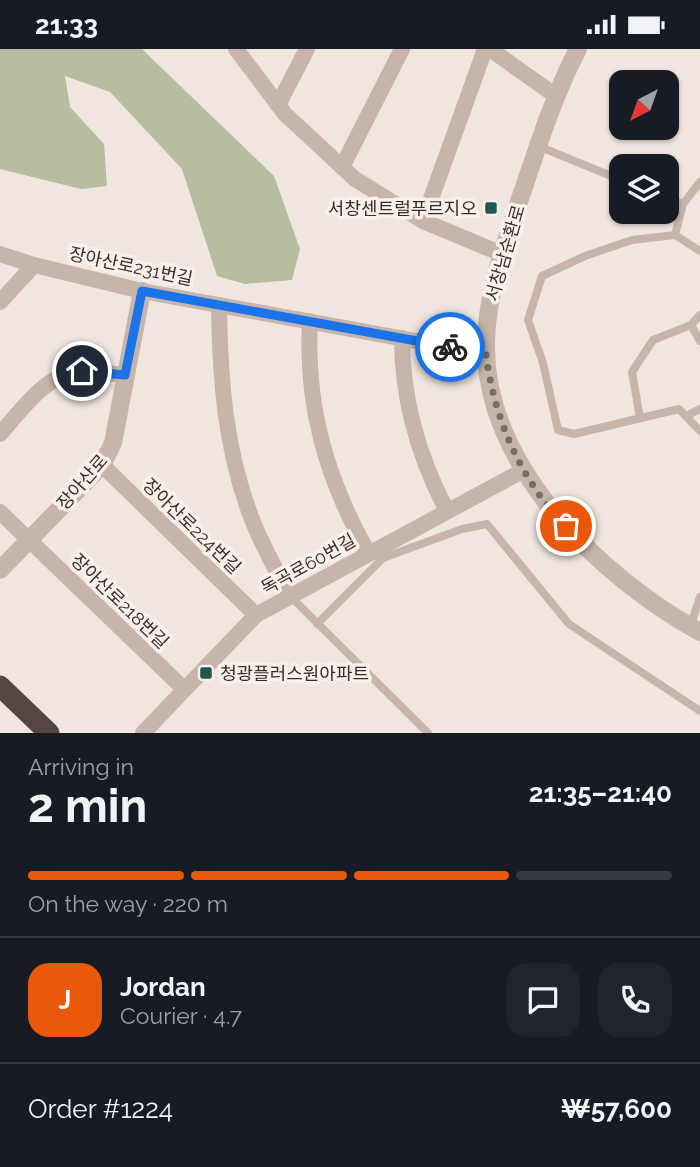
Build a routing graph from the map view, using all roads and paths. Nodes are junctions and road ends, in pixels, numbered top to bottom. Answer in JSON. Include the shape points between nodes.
{"nodes":[{"id":1,"x":236,"y":49,"type":"edge"},
{"id":2,"x":307,"y":49,"type":"edge"},
{"id":3,"x":402,"y":49,"type":"edge"},
{"id":4,"x":487,"y":49,"type":"edge"},
{"id":5,"x":578,"y":49,"type":"edge"},
{"id":6,"x":556,"y":96,"type":"junction"},
{"id":7,"x":278,"y":105,"type":"junction"},
{"id":8,"x":538,"y":146,"type":"junction"},
{"id":9,"x":342,"y":167,"type":"junction"},
{"id":10,"x":609,"y":175,"type":"edge"},
{"id":11,"x":700,"y":182,"type":"edge"},
{"id":12,"x":679,"y":203,"type":"edge"},
{"id":13,"x":683,"y":204,"type":"junction"},
{"id":14,"x":423,"y":221,"type":"junction"},
{"id":15,"x":675,"y":235,"type":"junction"},
{"id":16,"x":700,"y":251,"type":"edge"},
{"id":17,"x":0,"y":254,"type":"edge"},
{"id":18,"x":502,"y":254,"type":"junction"},
{"id":19,"x":34,"y":265,"type":"junction"},
{"id":20,"x":142,"y":291,"type":"junction"},
{"id":21,"x":0,"y":302,"type":"edge"},
{"id":22,"x":219,"y":305,"type":"junction"},
{"id":23,"x":700,"y":315,"type":"edge"},
{"id":24,"x":310,"y":321,"type":"junction"},
{"id":25,"x":691,"y":325,"type":"junction"},
{"id":26,"x":401,"y":338,"type":"junction"},
{"id":27,"x":700,"y":341,"type":"edge"},
{"id":28,"x":486,"y":354,"type":"junction"},
{"id":29,"x":125,"y":375,"type":"junction"},
{"id":30,"x":700,"y":408,"type":"edge"},
{"id":31,"x":686,"y":416,"type":"junction"},
{"id":32,"x":640,"y":418,"type":"junction"},
{"id":33,"x":700,"y":431,"type":"edge"},
{"id":34,"x":0,"y":434,"type":"edge"},
{"id":35,"x":102,"y":465,"type":"junction"},
{"id":36,"x":523,"y":470,"type":"junction"},
{"id":37,"x":447,"y":510,"type":"junction"},
{"id":38,"x":0,"y":512,"type":"edge"},
{"id":39,"x":29,"y":540,"type":"junction"},
{"id":40,"x":368,"y":553,"type":"junction"},
{"id":41,"x":0,"y":570,"type":"edge"},
{"id":42,"x":289,"y":595,"type":"junction"},
{"id":43,"x":700,"y":597,"type":"edge"},
{"id":44,"x":256,"y":615,"type":"junction"},
{"id":45,"x":317,"y":624,"type":"junction"},
{"id":46,"x":695,"y":629,"type":"edge"},
{"id":47,"x":1,"y":687,"type":"edge"},
{"id":48,"x":184,"y":689,"type":"junction"},
{"id":49,"x":700,"y":711,"type":"edge"},
{"id":50,"x":49,"y":733,"type":"edge"},
{"id":51,"x":143,"y":733,"type":"edge"},
{"id":52,"x":428,"y":733,"type":"edge"}],
"edges":[{"from":1,"to":7,"type":"street"},
{"from":2,"to":7,"type":"street"},
{"from":3,"to":9,"type":"street"},
{"from":4,"to":6,"type":"street"},
{"from":4,"to":14,"type":"street"},
{"from":5,"to":6,"type":"street","name":"서창남순환로"},
{"from":6,"to":8,"type":"street","name":"서창남순환로"},
{"from":7,"to":9,"type":"street"},
{"from":8,"to":10,"type":"lane"},
{"from":8,"to":18,"type":"street","name":"서창남순환로"},
{"from":9,"to":14,"type":"street"},
{"from":11,"to":13,"type":"lane"},
{"from":12,"to":13,"type":"lane"},
{"from":13,"to":15,"type":"lane"},
{"from":14,"to":18,"type":"street"},
{"from":15,"to":16,"type":"lane"},
{"from":15,"to":32,"type":"lane","via":[[632,240],[542,276],[528,320],[558,430],[574,434]]},
{"from":17,"to":19,"type":"street","name":"장아산로231번길"},
{"from":18,"to":28,"type":"street","name":"서창남순환로","via":[[489,305]]},
{"from":19,"to":20,"type":"street","name":"장아산로231번길"},
{"from":19,"to":21,"type":"street"},
{"from":20,"to":22,"type":"street","name":"장아산로231번길"},
{"from":20,"to":29,"type":"street","name":"장아산로"},
{"from":22,"to":24,"type":"street","name":"장아산로231번길"},
{"from":22,"to":42,"type":"street","via":[[226,425],[236,468],[254,524]]},
{"from":23,"to":25,"type":"lane"},
{"from":24,"to":26,"type":"street","name":"장아산로231번길"},
{"from":24,"to":40,"type":"street","via":[[309,379],[317,429],[350,520]]},
{"from":25,"to":27,"type":"lane"},
{"from":25,"to":32,"type":"lane","via":[[653,340],[632,372]]},
{"from":26,"to":28,"type":"street","name":"장아산로231번길"},
{"from":26,"to":37,"type":"street","via":[[409,413],[420,451]]},
{"from":28,"to":36,"type":"street","name":"서창남순환로","via":[[503,428]]},
{"from":29,"to":34,"type":"street","via":[[82,371],[52,380]]},
{"from":29,"to":35,"type":"street","name":"장아산로","via":[[113,443]]},
{"from":30,"to":31,"type":"lane"},
{"from":31,"to":32,"type":"lane","via":[[678,409]]},
{"from":31,"to":33,"type":"lane"},
{"from":35,"to":39,"type":"street","name":"장아산로"},
{"from":35,"to":44,"type":"street","name":"장아산로224번길"},
{"from":36,"to":37,"type":"street","name":"독곡로60번길"},
{"from":36,"to":46,"type":"street","name":"서창남순환로","via":[[550,511],[596,557],[669,615]]},
{"from":37,"to":40,"type":"street","name":"독곡로60번길"},
{"from":38,"to":39,"type":"street","name":"장아산로218번길"},
{"from":39,"to":41,"type":"street","name":"장아산로"},
{"from":39,"to":48,"type":"street","name":"장아산로218번길"},
{"from":40,"to":42,"type":"street","name":"독곡로60번길"},
{"from":42,"to":44,"type":"street","name":"독곡로60번길"},
{"from":42,"to":45,"type":"lane"},
{"from":43,"to":46,"type":"lane"},
{"from":44,"to":48,"type":"street","name":"독곡로60번길"},
{"from":45,"to":49,"type":"lane","via":[[383,558],[487,524],[569,624]]},
{"from":45,"to":52,"type":"lane"},
{"from":47,"to":50,"type":"highway"},
{"from":48,"to":51,"type":"street","name":"독곡로60번길"}]}
